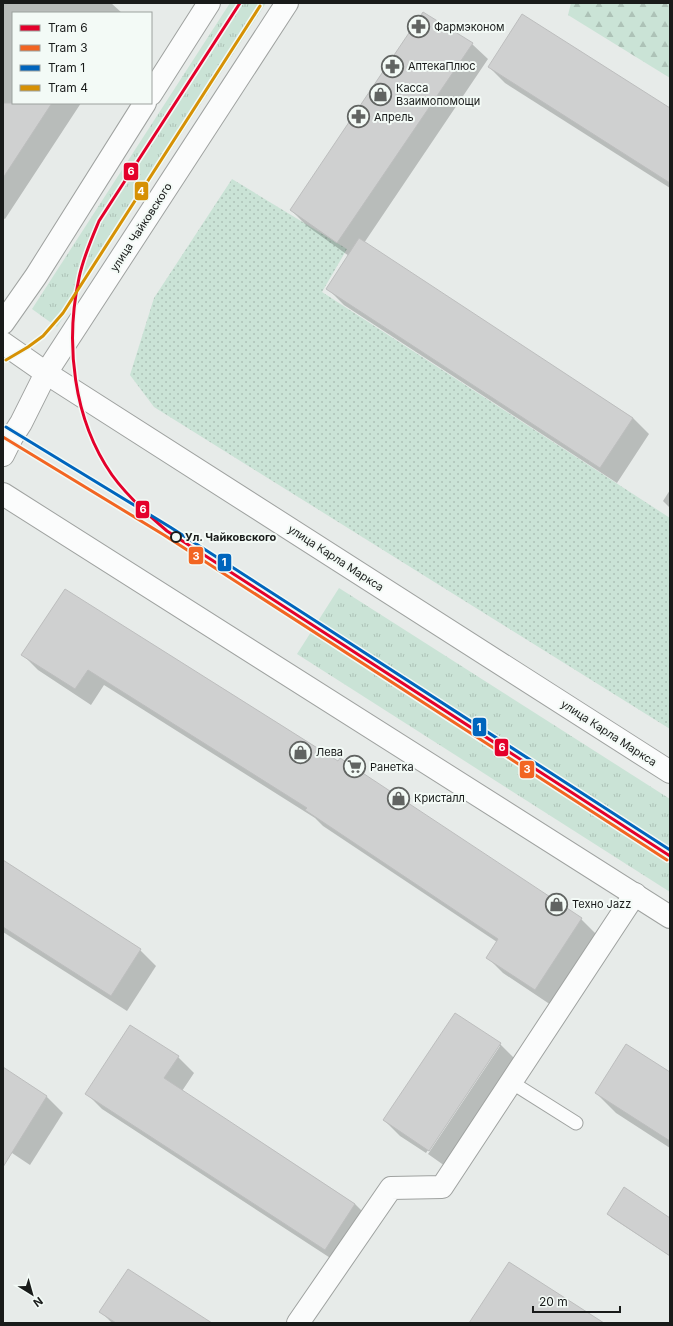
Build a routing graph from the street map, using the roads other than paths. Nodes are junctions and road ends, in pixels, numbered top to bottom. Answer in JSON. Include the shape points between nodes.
{"nodes":[{"id":1,"x":209,"y":3,"type":"edge"},
{"id":2,"x":287,"y":3,"type":"edge"},
{"id":3,"x":152,"y":92,"type":"edge"},
{"id":4,"x":144,"y":104,"type":"edge"},
{"id":5,"x":3,"y":323,"type":"edge"},
{"id":6,"x":3,"y":343,"type":"edge"},
{"id":7,"x":46,"y":372,"type":"junction"},
{"id":8,"x":3,"y":455,"type":"edge"},
{"id":9,"x":3,"y":494,"type":"edge"},
{"id":10,"x":670,"y":772,"type":"edge"},
{"id":11,"x":635,"y":894,"type":"junction"},
{"id":12,"x":670,"y":917,"type":"edge"},
{"id":13,"x":511,"y":1082,"type":"junction"},
{"id":14,"x":576,"y":1122,"type":"dead end"},
{"id":15,"x":298,"y":1323,"type":"edge"}],
"edges":[{"from":1,"to":3,"type":"main road"},
{"from":2,"to":7,"type":"main road","name":"улица Чайковского"},
{"from":4,"to":5,"type":"main road","via":[[36,276]]},
{"from":6,"to":7,"type":"main road","name":"улица Карла Маркса"},
{"from":7,"to":8,"type":"main road","name":"улица Чайковского"},
{"from":7,"to":10,"type":"main road","name":"улица Карла Маркса"},
{"from":9,"to":11,"type":"main road"},
{"from":11,"to":12,"type":"main road"},
{"from":11,"to":13,"type":"main road"},
{"from":13,"to":14,"type":"lane"},
{"from":13,"to":15,"type":"main road","via":[[442,1187],[391,1188]]}]}
